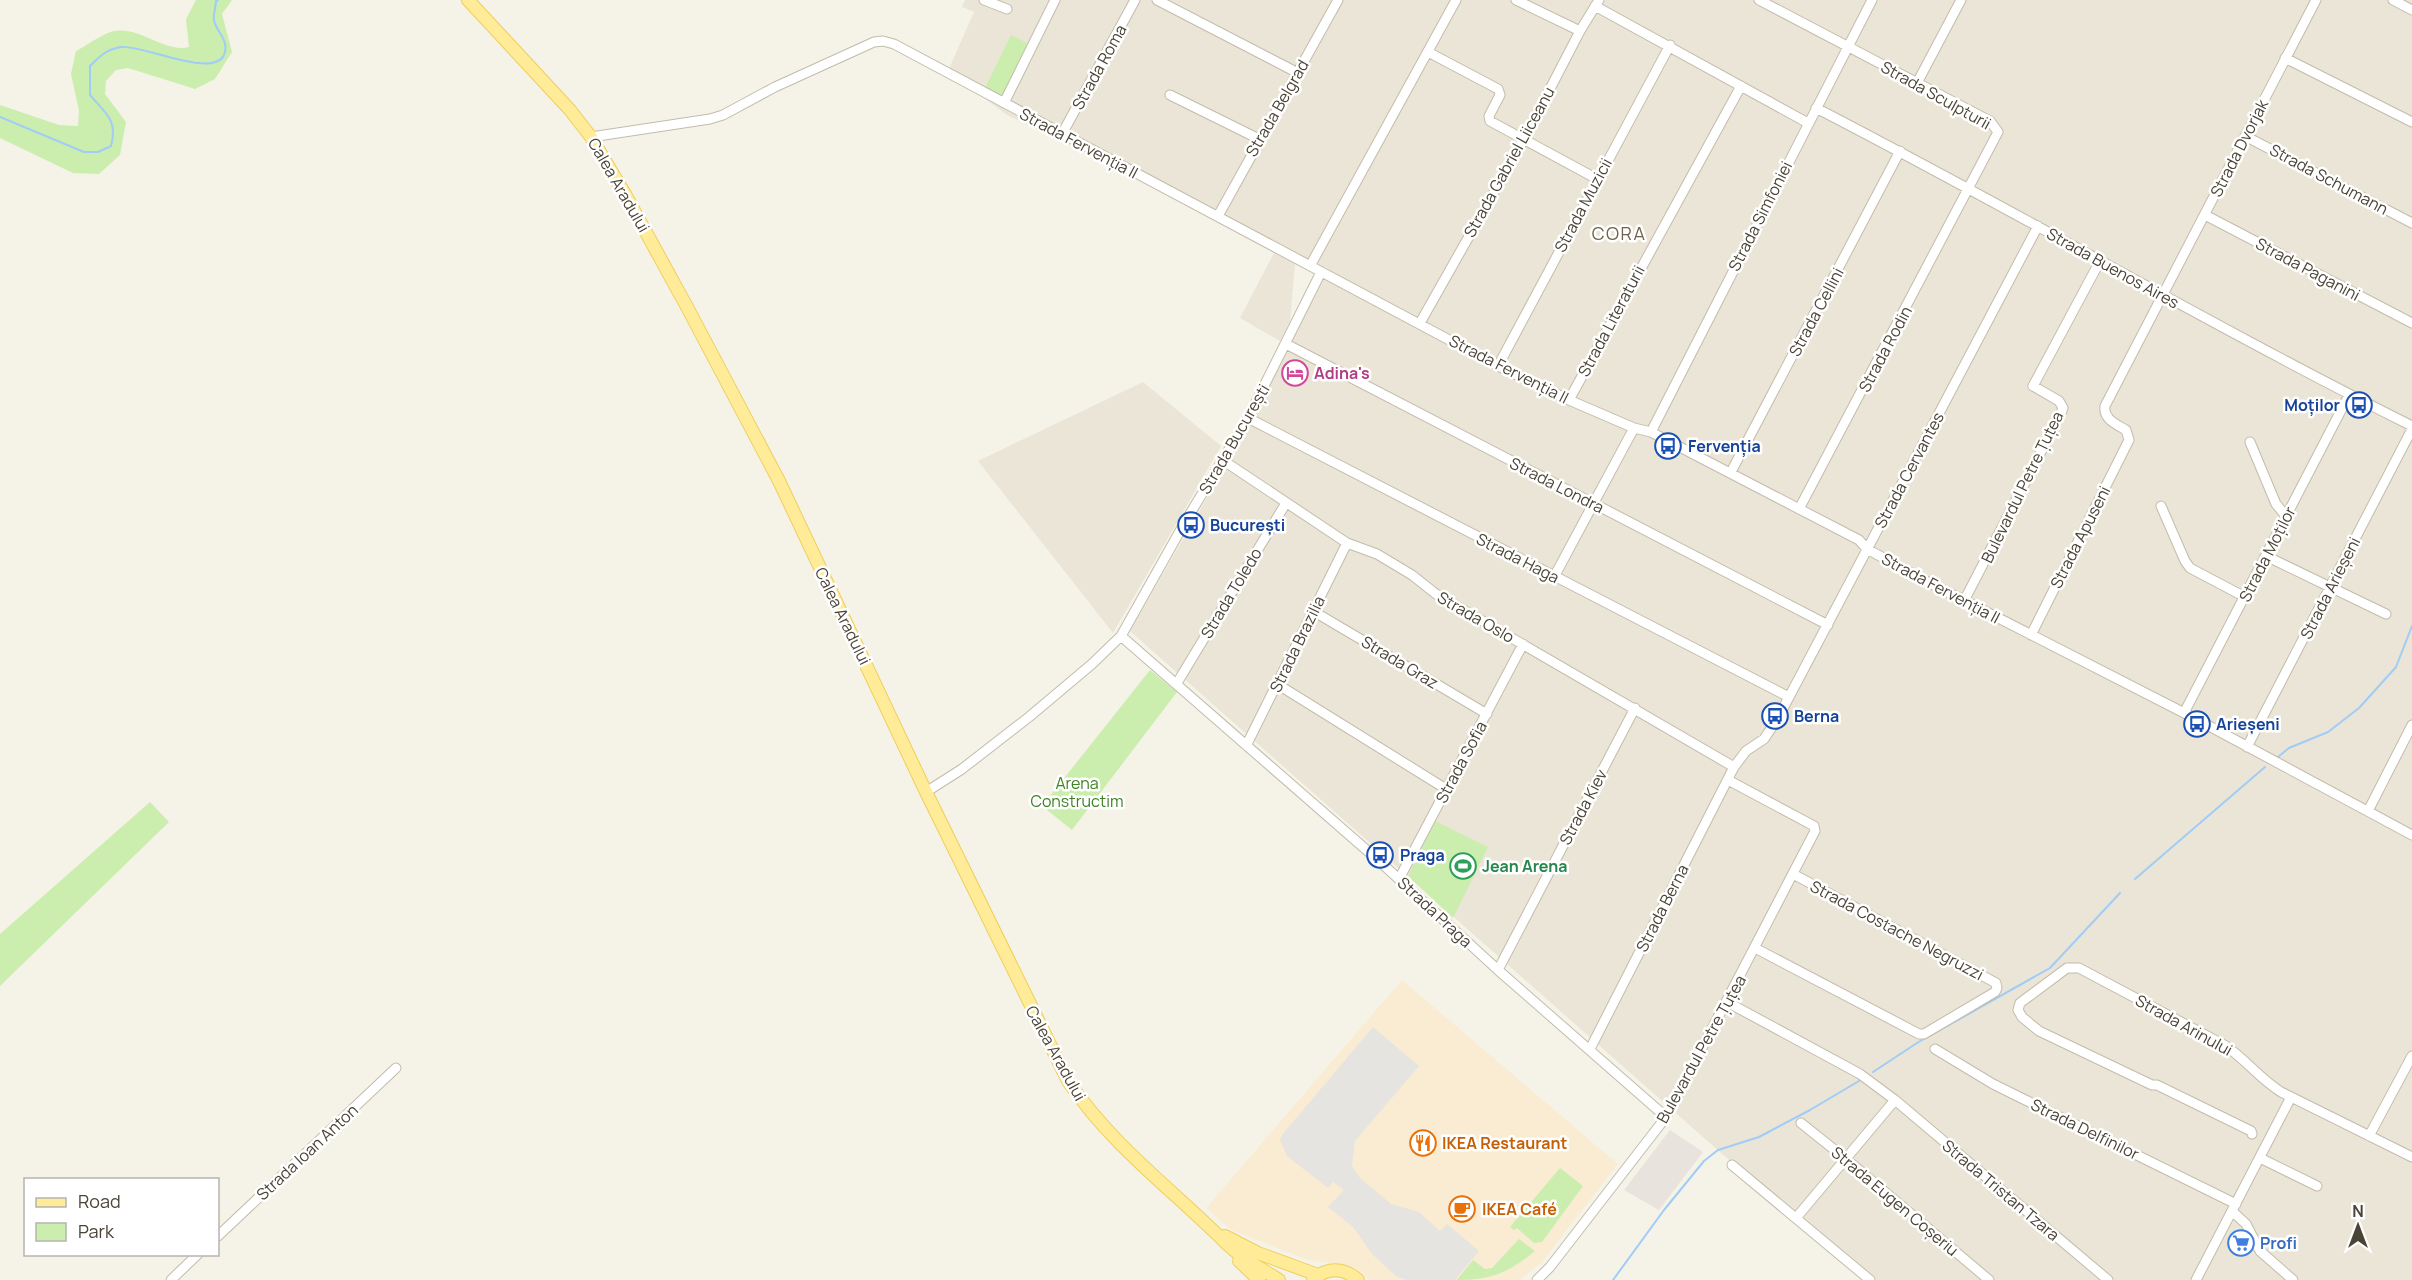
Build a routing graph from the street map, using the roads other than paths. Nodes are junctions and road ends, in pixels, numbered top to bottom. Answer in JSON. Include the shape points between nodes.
{"nodes":[{"id":1,"x":468,"y":0,"type":"edge"},
{"id":2,"x":984,"y":0,"type":"edge"},
{"id":3,"x":1054,"y":0,"type":"edge"},
{"id":4,"x":1135,"y":0,"type":"edge"},
{"id":5,"x":1157,"y":0,"type":"edge"},
{"id":6,"x":1326,"y":0,"type":"edge"},
{"id":7,"x":1456,"y":0,"type":"edge"},
{"id":8,"x":1516,"y":0,"type":"edge"},
{"id":9,"x":1759,"y":0,"type":"edge"},
{"id":10,"x":1872,"y":0,"type":"edge"},
{"id":11,"x":1961,"y":0,"type":"edge"},
{"id":12,"x":2316,"y":0,"type":"edge"},
{"id":13,"x":2393,"y":0,"type":"edge"},
{"id":14,"x":1336,"y":2,"type":"edge"},
{"id":15,"x":1597,"y":3,"type":"edge"},
{"id":16,"x":1007,"y":9,"type":"dead end"},
{"id":17,"x":2412,"y":10,"type":"edge"},
{"id":18,"x":1580,"y":30,"type":"junction"},
{"id":19,"x":1670,"y":45,"type":"junction"},
{"id":20,"x":1847,"y":47,"type":"junction"},
{"id":21,"x":1428,"y":52,"type":"junction"},
{"id":22,"x":2285,"y":58,"type":"junction"},
{"id":23,"x":1298,"y":73,"type":"junction"},
{"id":24,"x":1917,"y":83,"type":"junction"},
{"id":25,"x":1741,"y":86,"type":"junction"},
{"id":26,"x":1170,"y":95,"type":"dead end"},
{"id":27,"x":1004,"y":103,"type":"junction"},
{"id":28,"x":1815,"y":108,"type":"junction"},
{"id":29,"x":2412,"y":122,"type":"edge"},
{"id":30,"x":1808,"y":123,"type":"junction"},
{"id":31,"x":1062,"y":134,"type":"junction"},
{"id":32,"x":2245,"y":136,"type":"junction"},
{"id":33,"x":591,"y":137,"type":"junction"},
{"id":34,"x":1524,"y":139,"type":"junction"},
{"id":35,"x":1261,"y":140,"type":"junction"},
{"id":36,"x":1900,"y":151,"type":"junction"},
{"id":37,"x":1597,"y":178,"type":"junction"},
{"id":38,"x":1970,"y":189,"type":"junction"},
{"id":39,"x":2205,"y":215,"type":"junction"},
{"id":40,"x":1218,"y":216,"type":"junction"},
{"id":41,"x":2412,"y":223,"type":"edge"},
{"id":42,"x":2038,"y":226,"type":"junction"},
{"id":43,"x":2100,"y":261,"type":"junction"},
{"id":44,"x":1310,"y":266,"type":"junction"},
{"id":45,"x":1321,"y":272,"type":"junction"},
{"id":46,"x":2164,"y":296,"type":"junction"},
{"id":47,"x":1419,"y":323,"type":"junction"},
{"id":48,"x":2412,"y":323,"type":"edge"},
{"id":49,"x":1286,"y":344,"type":"junction"},
{"id":50,"x":1498,"y":366,"type":"junction"},
{"id":51,"x":2349,"y":395,"type":"junction"},
{"id":52,"x":1569,"y":400,"type":"junction"},
{"id":53,"x":1248,"y":418,"type":"junction"},
{"id":54,"x":2412,"y":427,"type":"edge"},
{"id":55,"x":1634,"y":428,"type":"junction"},
{"id":56,"x":1651,"y":432,"type":"junction"},
{"id":57,"x":2129,"y":440,"type":"joint"},
{"id":58,"x":2250,"y":442,"type":"dead end"},
{"id":59,"x":1224,"y":461,"type":"junction"},
{"id":60,"x":1731,"y":472,"type":"junction"},
{"id":61,"x":1286,"y":503,"type":"junction"},
{"id":62,"x":1594,"y":505,"type":"junction"},
{"id":63,"x":2161,"y":506,"type":"dead end"},
{"id":64,"x":1799,"y":509,"type":"junction"},
{"id":65,"x":2286,"y":516,"type":"junction"},
{"id":66,"x":1347,"y":543,"type":"junction"},
{"id":67,"x":1867,"y":549,"type":"junction"},
{"id":68,"x":2266,"y":556,"type":"junction"},
{"id":69,"x":1554,"y":578,"type":"junction"},
{"id":70,"x":2329,"y":588,"type":"junction"},
{"id":71,"x":2245,"y":597,"type":"junction"},
{"id":72,"x":1965,"y":601,"type":"junction"},
{"id":73,"x":1313,"y":611,"type":"junction"},
{"id":74,"x":2386,"y":614,"type":"dead end"},
{"id":75,"x":1828,"y":625,"type":"junction"},
{"id":76,"x":2031,"y":635,"type":"junction"},
{"id":77,"x":1121,"y":636,"type":"junction"},
{"id":78,"x":1522,"y":644,"type":"junction"},
{"id":79,"x":1177,"y":683,"type":"junction"},
{"id":80,"x":1277,"y":684,"type":"junction"},
{"id":81,"x":1789,"y":697,"type":"junction"},
{"id":82,"x":1635,"y":708,"type":"junction"},
{"id":83,"x":2184,"y":713,"type":"junction"},
{"id":84,"x":1487,"y":714,"type":"junction"},
{"id":85,"x":2412,"y":725,"type":"edge"},
{"id":86,"x":1247,"y":744,"type":"junction"},
{"id":87,"x":2247,"y":747,"type":"junction"},
{"id":88,"x":1734,"y":767,"type":"junction"},
{"id":89,"x":1728,"y":780,"type":"junction"},
{"id":90,"x":1446,"y":789,"type":"junction"},
{"id":91,"x":926,"y":792,"type":"junction"},
{"id":92,"x":2368,"y":811,"type":"junction"},
{"id":93,"x":2412,"y":835,"type":"edge"},
{"id":94,"x":1793,"y":874,"type":"junction"},
{"id":95,"x":1399,"y":879,"type":"junction"},
{"id":96,"x":1755,"y":948,"type":"junction"},
{"id":97,"x":1498,"y":970,"type":"junction"},
{"id":98,"x":1727,"y":1002,"type":"junction"},
{"id":99,"x":1590,"y":1049,"type":"junction"},
{"id":100,"x":1935,"y":1049,"type":"dead end"},
{"id":101,"x":2412,"y":1056,"type":"edge"},
{"id":102,"x":396,"y":1068,"type":"dead end"},
{"id":103,"x":2291,"y":1097,"type":"junction"},
{"id":104,"x":1895,"y":1100,"type":"junction"},
{"id":105,"x":1666,"y":1117,"type":"junction"},
{"id":106,"x":1801,"y":1124,"type":"dead end"},
{"id":107,"x":2369,"y":1136,"type":"junction"},
{"id":108,"x":2268,"y":1142,"type":"junction"},
{"id":109,"x":2412,"y":1157,"type":"edge"},
{"id":110,"x":2260,"y":1158,"type":"junction"},
{"id":111,"x":1846,"y":1159,"type":"junction"},
{"id":112,"x":1732,"y":1165,"type":"dead end"},
{"id":113,"x":2317,"y":1186,"type":"dead end"},
{"id":114,"x":2234,"y":1208,"type":"junction"},
{"id":115,"x":1796,"y":1218,"type":"junction"},
{"id":116,"x":1213,"y":1230,"type":"junction"},
{"id":117,"x":219,"y":1235,"type":"edge"},
{"id":118,"x":196,"y":1256,"type":"edge"},
{"id":119,"x":1315,"y":1278,"type":"edge"},
{"id":120,"x":171,"y":1280,"type":"edge"},
{"id":121,"x":1259,"y":1280,"type":"edge"},
{"id":122,"x":1279,"y":1280,"type":"edge"},
{"id":123,"x":1358,"y":1280,"type":"edge"},
{"id":124,"x":1537,"y":1280,"type":"edge"},
{"id":125,"x":1870,"y":1280,"type":"edge"},
{"id":126,"x":1989,"y":1280,"type":"edge"},
{"id":127,"x":2108,"y":1280,"type":"edge"},
{"id":128,"x":2196,"y":1280,"type":"edge"},
{"id":129,"x":2293,"y":1280,"type":"edge"}],
"edges":[{"from":1,"to":33,"type":"main road","name":"Calea Aradului"},
{"from":2,"to":16,"type":"street"},
{"from":3,"to":27,"type":"street"},
{"from":4,"to":31,"type":"street","name":"Strada Roma"},
{"from":5,"to":23,"type":"street"},
{"from":6,"to":14,"type":"street"},
{"from":7,"to":21,"type":"street"},
{"from":8,"to":18,"type":"street"},
{"from":9,"to":20,"type":"street","name":"Strada Sculpturii"},
{"from":10,"to":20,"type":"street","name":"Strada Simfoniei"},
{"from":11,"to":24,"type":"street"},
{"from":12,"to":22,"type":"street","name":"Strada Dvorjak"},
{"from":13,"to":17,"type":"street"},
{"from":14,"to":23,"type":"street","name":"Strada Belgrad"},
{"from":15,"to":18,"type":"street","name":"Strada Gabriel Liiceanu"},
{"from":15,"to":19,"type":"street"},
{"from":18,"to":34,"type":"street","name":"Strada Gabriel Liiceanu"},
{"from":19,"to":25,"type":"street"},
{"from":19,"to":37,"type":"street","name":"Strada Muzicii"},
{"from":20,"to":24,"type":"street","name":"Strada Sculpturii"},
{"from":20,"to":28,"type":"street","name":"Strada Simfoniei"},
{"from":21,"to":34,"type":"street","via":[[1498,89],[1500,95],[1489,119]]},
{"from":21,"to":44,"type":"street"},
{"from":22,"to":29,"type":"street"},
{"from":22,"to":32,"type":"street","name":"Strada Dvorjak"},
{"from":23,"to":35,"type":"street","name":"Strada Belgrad"},
{"from":24,"to":38,"type":"street","name":"Strada Sculpturii","via":[[1990,121],[1997,129]]},
{"from":25,"to":30,"type":"street"},
{"from":25,"to":52,"type":"street","name":"Strada Literaturii"},
{"from":26,"to":35,"type":"street"},
{"from":27,"to":31,"type":"street","name":"Strada Fervenția II"},
{"from":27,"to":33,"type":"street","name":"Strada Fervenția II","via":[[883,41],[765,92],[723,115]]},
{"from":28,"to":30,"type":"street","name":"Strada Simfoniei"},
{"from":28,"to":36,"type":"street","name":"Strada Buenos Aires"},
{"from":30,"to":56,"type":"street","name":"Strada Simfoniei"},
{"from":31,"to":40,"type":"street","name":"Strada Fervenția II"},
{"from":32,"to":39,"type":"street","name":"Strada Dvorjak"},
{"from":32,"to":41,"type":"street","name":"Strada Schumann"},
{"from":33,"to":91,"type":"main road","name":"Calea Aradului","via":[[779,482]]},
{"from":34,"to":37,"type":"street"},
{"from":34,"to":47,"type":"street","name":"Strada Gabriel Liiceanu"},
{"from":35,"to":40,"type":"street","name":"Strada Belgrad"},
{"from":36,"to":38,"type":"street","name":"Strada Buenos Aires"},
{"from":36,"to":60,"type":"street","name":"Strada Cellini"},
{"from":37,"to":50,"type":"street","name":"Strada Muzicii"},
{"from":38,"to":42,"type":"street","name":"Strada Buenos Aires"},
{"from":38,"to":64,"type":"street","name":"Strada Rodin"},
{"from":39,"to":46,"type":"street","name":"Strada Dvorjak"},
{"from":39,"to":48,"type":"street","name":"Strada Paganini"},
{"from":40,"to":44,"type":"street","name":"Strada Fervenția II"},
{"from":42,"to":43,"type":"street","name":"Strada Buenos Aires"},
{"from":42,"to":67,"type":"street","name":"Strada Cervantes"},
{"from":43,"to":46,"type":"street","name":"Strada Buenos Aires"},
{"from":43,"to":72,"type":"street","name":"Bulevardul Petre Țuțea","via":[[2033,386],[2059,400],[2061,413]]},
{"from":44,"to":45,"type":"street","name":"Strada Fervenția II"},
{"from":45,"to":47,"type":"street","name":"Strada Fervenția II"},
{"from":45,"to":49,"type":"street","name":"Strada București"},
{"from":46,"to":51,"type":"street","name":"Strada Buenos Aires"},
{"from":46,"to":57,"type":"street","name":"Strada Dvorjak","via":[[2105,406],[2107,418],[2126,430]]},
{"from":47,"to":50,"type":"street","name":"Strada Fervenția II"},
{"from":49,"to":53,"type":"street","name":"Strada București"},
{"from":49,"to":62,"type":"street","name":"Strada Londra"},
{"from":50,"to":52,"type":"street","name":"Strada Fervenția II"},
{"from":51,"to":54,"type":"street","name":"Strada Buenos Aires"},
{"from":51,"to":65,"type":"street","name":"Strada Moților"},
{"from":52,"to":55,"type":"street","name":"Strada Fervenția II"},
{"from":53,"to":59,"type":"street","name":"Strada București"},
{"from":53,"to":69,"type":"street","name":"Strada Haga"},
{"from":54,"to":70,"type":"street","name":"Strada Arieșeni"},
{"from":55,"to":56,"type":"street","name":"Strada Fervenția II"},
{"from":55,"to":62,"type":"street"},
{"from":56,"to":60,"type":"street","name":"Strada Fervenția II"},
{"from":57,"to":76,"type":"street","name":"Strada Apuseni"},
{"from":58,"to":65,"type":"street","via":[[2276,504]]},
{"from":59,"to":61,"type":"street","name":"Strada Oslo"},
{"from":59,"to":77,"type":"street","name":"Strada București"},
{"from":60,"to":64,"type":"street","name":"Strada Fervenția II"},
{"from":61,"to":66,"type":"street","name":"Strada Oslo"},
{"from":61,"to":79,"type":"street","name":"Strada Toledo"},
{"from":62,"to":69,"type":"street"},
{"from":62,"to":75,"type":"street","name":"Strada Londra"},
{"from":63,"to":71,"type":"street","via":[[2190,568]]},
{"from":64,"to":67,"type":"street","name":"Strada Fervenția II","via":[[1859,540]]},
{"from":65,"to":68,"type":"street","name":"Strada Moților"},
{"from":66,"to":73,"type":"street","name":"Strada Brazilia"},
{"from":66,"to":78,"type":"street","name":"Strada Oslo","via":[[1377,554]]},
{"from":67,"to":72,"type":"street","name":"Strada Fervenția II"},
{"from":67,"to":75,"type":"street","name":"Strada Cervantes"},
{"from":68,"to":70,"type":"street"},
{"from":68,"to":71,"type":"street","name":"Strada Moților"},
{"from":69,"to":81,"type":"street","name":"Strada Haga"},
{"from":70,"to":74,"type":"street"},
{"from":70,"to":87,"type":"street","name":"Strada Arieșeni"},
{"from":71,"to":83,"type":"street","name":"Strada Moților"},
{"from":72,"to":76,"type":"street","name":"Strada Fervenția II"},
{"from":73,"to":80,"type":"street","name":"Strada Brazilia"},
{"from":73,"to":84,"type":"street","name":"Strada Graz"},
{"from":75,"to":81,"type":"street","name":"Strada Cervantes"},
{"from":76,"to":83,"type":"street","name":"Strada Fervenția II"},
{"from":77,"to":79,"type":"street","name":"Strada Praga"},
{"from":77,"to":91,"type":"street","name":"Strada București","via":[[1029,717]]},
{"from":78,"to":82,"type":"street","name":"Strada Oslo"},
{"from":78,"to":84,"type":"street","name":"Strada Sofia"},
{"from":79,"to":86,"type":"street","name":"Strada Praga"},
{"from":80,"to":86,"type":"street","name":"Strada Brazilia"},
{"from":80,"to":90,"type":"street"},
{"from":81,"to":88,"type":"street","name":"Strada Cervantes","via":[[1764,739],[1746,751]]},
{"from":82,"to":88,"type":"street","name":"Strada Oslo"},
{"from":82,"to":97,"type":"street","name":"Strada Kiev"},
{"from":83,"to":87,"type":"street","name":"Strada Fervenția II"},
{"from":84,"to":90,"type":"street","name":"Strada Sofia"},
{"from":85,"to":92,"type":"street"},
{"from":86,"to":95,"type":"street","name":"Strada Praga"},
{"from":87,"to":92,"type":"street","name":"Strada Fervenția II"},
{"from":88,"to":89,"type":"street","name":"Strada Berna"},
{"from":89,"to":94,"type":"street","name":"Bulevardul Petre Țuțea","via":[[1815,828]]},
{"from":89,"to":99,"type":"street","name":"Strada Berna"},
{"from":90,"to":95,"type":"street","name":"Strada Sofia"},
{"from":91,"to":116,"type":"main road","name":"Calea Aradului","via":[[1068,1082],[1114,1139]]},
{"from":92,"to":93,"type":"street","name":"Strada Fervenția II"},
{"from":94,"to":96,"type":"street","name":"Bulevardul Petre Țuțea"},
{"from":94,"to":96,"type":"street","name":"Strada Costache Negruzzi","via":[[1996,983],[1995,992],[1924,1034]]},
{"from":95,"to":97,"type":"street","name":"Strada Praga"},
{"from":96,"to":98,"type":"street","name":"Bulevardul Petre Țuțea"},
{"from":97,"to":99,"type":"street","name":"Strada Praga"},
{"from":98,"to":104,"type":"street","name":"Strada Tristan Tzara","via":[[1864,1077]]},
{"from":98,"to":105,"type":"street","name":"Bulevardul Petre Țuțea"},
{"from":99,"to":105,"type":"street","name":"Strada Praga"},
{"from":100,"to":114,"type":"street","name":"Strada Delfinilor","via":[[1993,1084]]},
{"from":101,"to":107,"type":"street"},
{"from":102,"to":117,"type":"street","name":"Strada Ioan Anton"},
{"from":103,"to":107,"type":"street","name":"Strada Arinului"},
{"from":103,"to":108,"type":"street"},
{"from":103,"to":108,"type":"street","name":"Strada Arinului","via":[[2267,1083],[2226,1046],[2075,967],[2067,968],[2022,1000],[2022,1017],[2036,1027]]},
{"from":104,"to":111,"type":"street"},
{"from":104,"to":127,"type":"street","name":"Strada Tristan Tzara"},
{"from":105,"to":124,"type":"street","name":"Bulevardul Petre Țuțea"},
{"from":106,"to":111,"type":"street","name":"Strada Eugen Coșeriu"},
{"from":107,"to":109,"type":"street","name":"Strada Arinului"},
{"from":108,"to":110,"type":"street"},
{"from":110,"to":113,"type":"street"},
{"from":110,"to":114,"type":"street"},
{"from":111,"to":115,"type":"street"},
{"from":111,"to":126,"type":"street","name":"Strada Eugen Coșeriu"},
{"from":112,"to":115,"type":"street"},
{"from":114,"to":128,"type":"street"},
{"from":114,"to":129,"type":"street","via":[[2260,1251]]},
{"from":115,"to":125,"type":"street"},
{"from":116,"to":119,"type":"main road","name":"Calea Aradului"},
{"from":116,"to":121,"type":"main road","via":[[1224,1248]]},
{"from":116,"to":122,"type":"main road","name":"Calea Aradului","via":[[1242,1257]]},
{"from":118,"to":120,"type":"street"},
{"from":119,"to":123,"type":"main road","via":[[1327,1271],[1341,1270]]}]}
